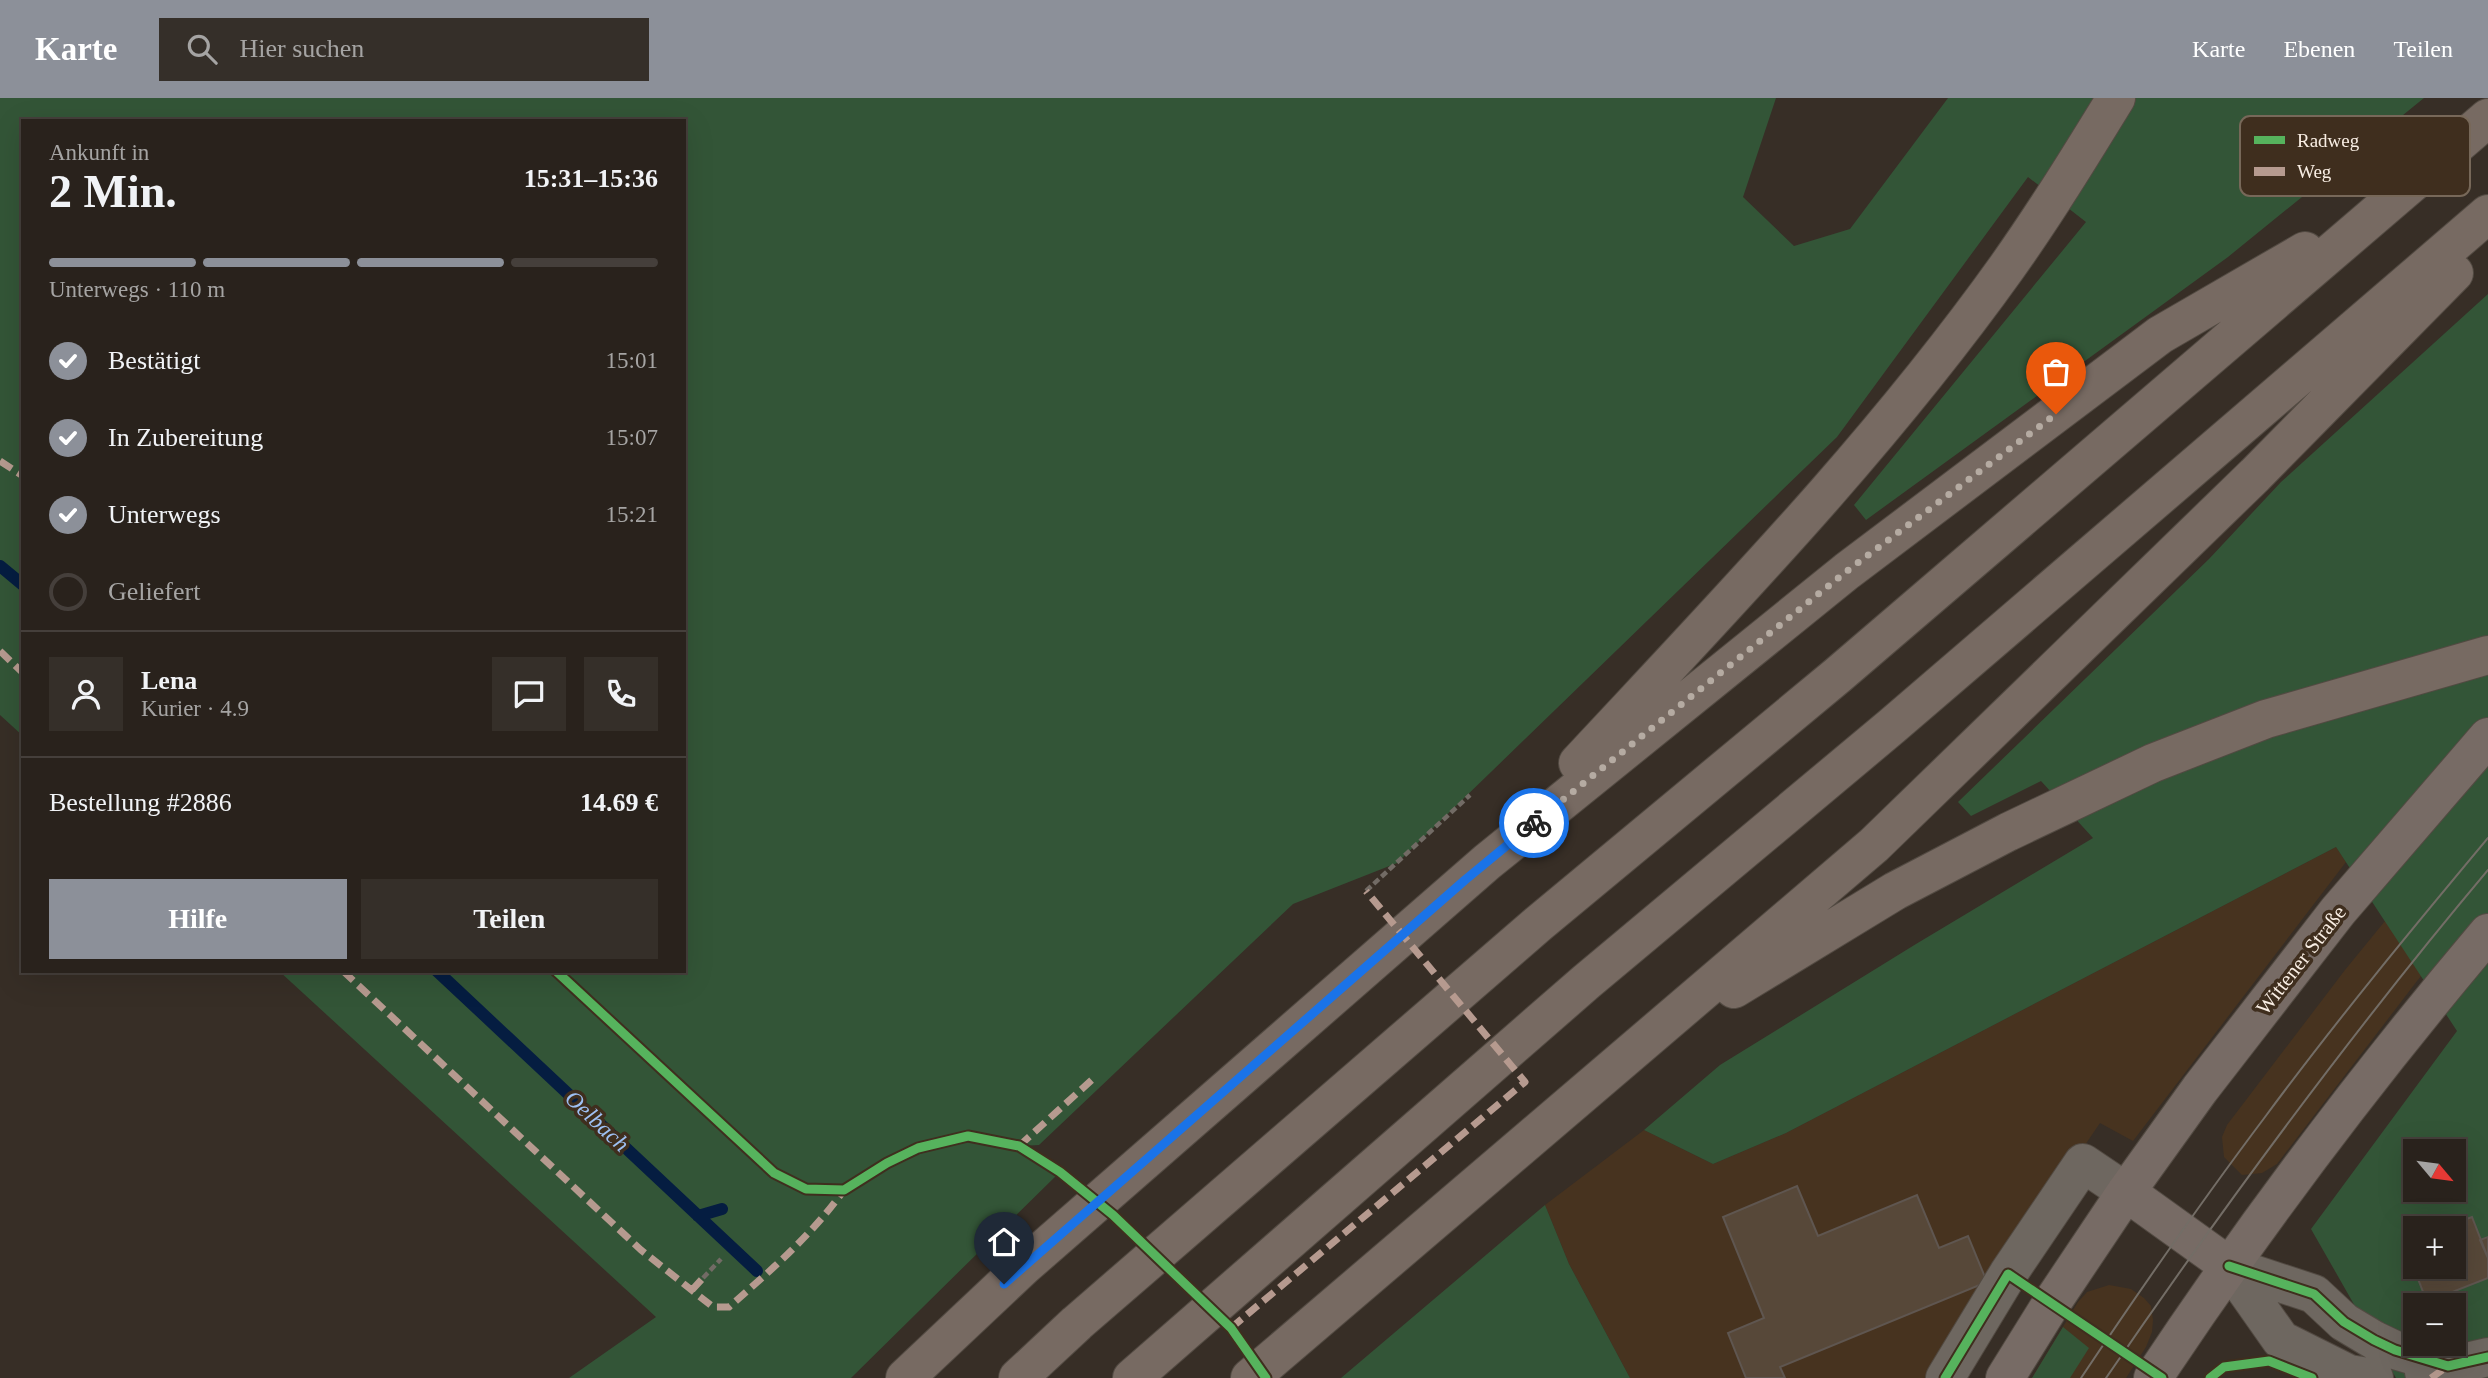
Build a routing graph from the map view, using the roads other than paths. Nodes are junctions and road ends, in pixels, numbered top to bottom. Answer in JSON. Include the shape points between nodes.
{"nodes":[{"id":1,"x":2116,"y":98,"type":"edge"},
{"id":2,"x":2488,"y":118,"type":"edge"},
{"id":3,"x":2470,"y":133,"type":"edge"},
{"id":4,"x":2396,"y":196,"type":"edge"},
{"id":5,"x":2387,"y":204,"type":"junction"},
{"id":6,"x":2488,"y":214,"type":"edge"},
{"id":7,"x":2488,"y":238,"type":"edge"},
{"id":8,"x":2488,"y":655,"type":"edge"},
{"id":9,"x":2488,"y":737,"type":"edge"},
{"id":10,"x":1487,"y":862,"type":"junction"},
{"id":11,"x":2488,"y":933,"type":"edge"},
{"id":12,"x":1639,"y":1046,"type":"junction"},
{"id":13,"x":2126,"y":1192,"type":"junction"},
{"id":14,"x":2229,"y":1266,"type":"junction"},
{"id":15,"x":2488,"y":1357,"type":"edge"},
{"id":16,"x":2448,"y":1366,"type":"junction"},
{"id":17,"x":905,"y":1378,"type":"edge"},
{"id":18,"x":1018,"y":1378,"type":"edge"},
{"id":19,"x":1132,"y":1378,"type":"edge"},
{"id":20,"x":1250,"y":1378,"type":"edge"},
{"id":21,"x":1945,"y":1378,"type":"edge"},
{"id":22,"x":2006,"y":1378,"type":"edge"},
{"id":23,"x":2153,"y":1378,"type":"edge"},
{"id":24,"x":2374,"y":1378,"type":"edge"},
{"id":25,"x":2395,"y":1378,"type":"edge"}],
"edges":[{"from":1,"to":10,"type":"highway","via":[[2008,266],[1948,345],[1820,500]]},
{"from":2,"to":3,"type":"highway"},
{"from":4,"to":5,"type":"highway"},
{"from":5,"to":10,"type":"highway","via":[[2160,335],[1847,571]]},
{"from":5,"to":18,"type":"highway","via":[[1838,676],[1538,924]]},
{"from":6,"to":19,"type":"highway","via":[[1586,982]]},
{"from":7,"to":12,"type":"highway","via":[[2255,475],[1874,845]]},
{"from":8,"to":12,"type":"highway","via":[[2266,719],[2152,763],[1895,891]]},
{"from":9,"to":13,"type":"main road","name":"Wittener Straße","via":[[2338,911]]},
{"from":10,"to":17,"type":"highway","via":[[1024,1266]]},
{"from":11,"to":14,"type":"main road","via":[[2315,1149]]},
{"from":12,"to":20,"type":"highway"},
{"from":13,"to":14,"type":"main road"},
{"from":13,"to":21,"type":"street","via":[[2083,1163]]},
{"from":13,"to":22,"type":"main road","name":"Wittener Straße"},
{"from":14,"to":16,"type":"street","via":[[2314,1294],[2344,1322],[2374,1340]]},
{"from":14,"to":23,"type":"main road"},
{"from":14,"to":24,"type":"street","via":[[2281,1340],[2348,1374]]},
{"from":15,"to":16,"type":"street"},
{"from":16,"to":25,"type":"street"}]}
